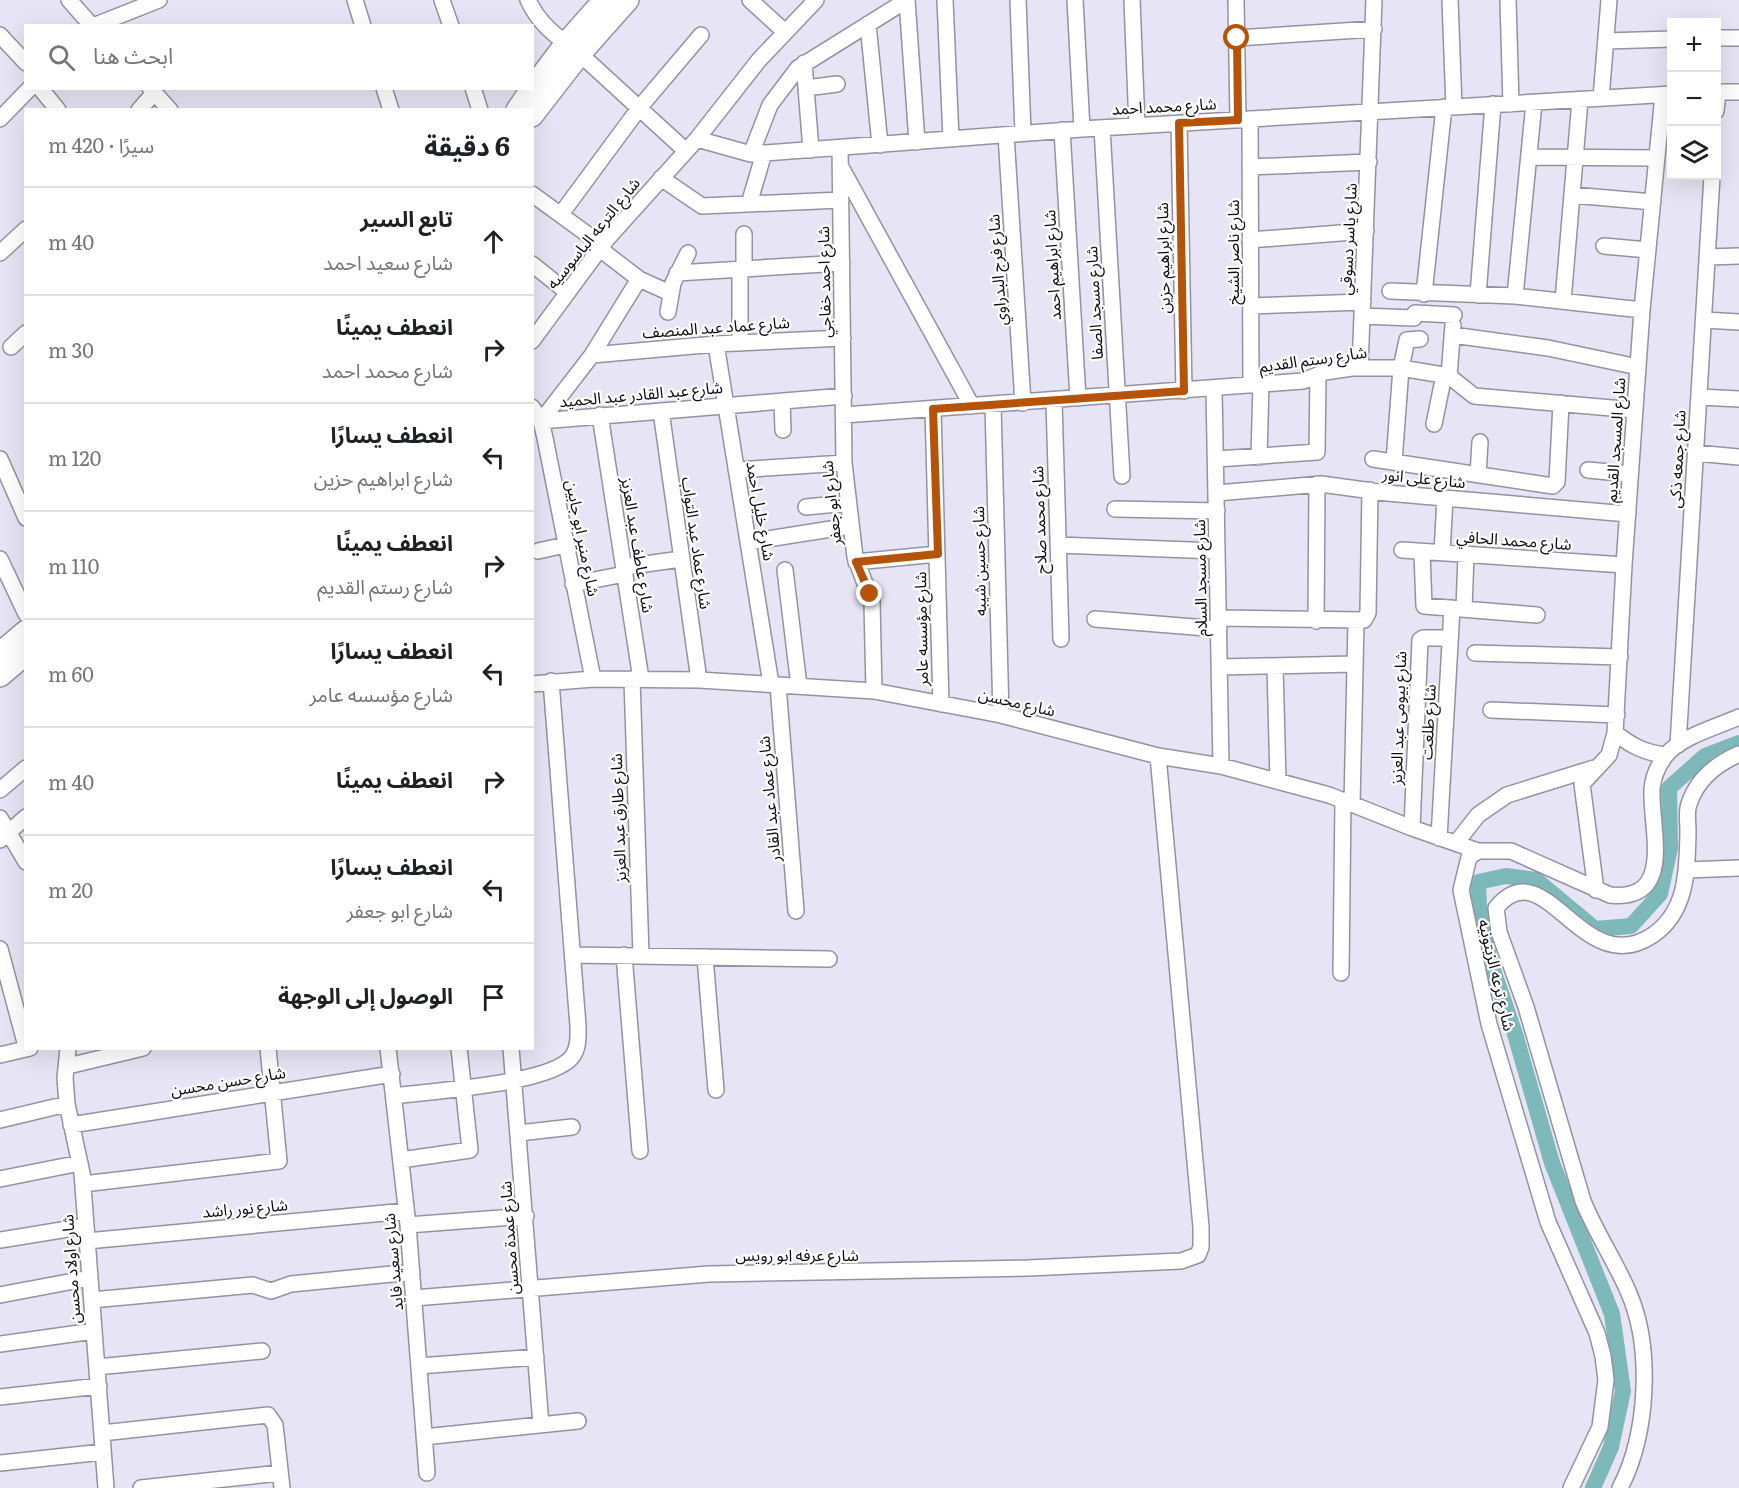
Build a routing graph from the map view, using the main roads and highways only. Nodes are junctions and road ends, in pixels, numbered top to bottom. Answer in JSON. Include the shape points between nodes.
{"nodes":[{"id":1,"x":604,"y":0,"type":"edge"},
{"id":2,"x":628,"y":0,"type":"edge"},
{"id":3,"x":573,"y":49,"type":"junction"},
{"id":4,"x":534,"y":86,"type":"edge"},
{"id":5,"x":531,"y":90,"type":"edge"},
{"id":6,"x":518,"y":108,"type":"edge"},
{"id":7,"x":534,"y":113,"type":"edge"},
{"id":8,"x":24,"y":638,"type":"edge"},
{"id":9,"x":17,"y":660,"type":"edge"},
{"id":10,"x":0,"y":676,"type":"edge"}],
"edges":[{"from":1,"to":3,"type":"main road"},
{"from":2,"to":3,"type":"main road"},
{"from":3,"to":4,"type":"main road"},
{"from":3,"to":7,"type":"main road"},
{"from":5,"to":6,"type":"main road"},
{"from":8,"to":9,"type":"main road"},
{"from":9,"to":10,"type":"main road"}]}
